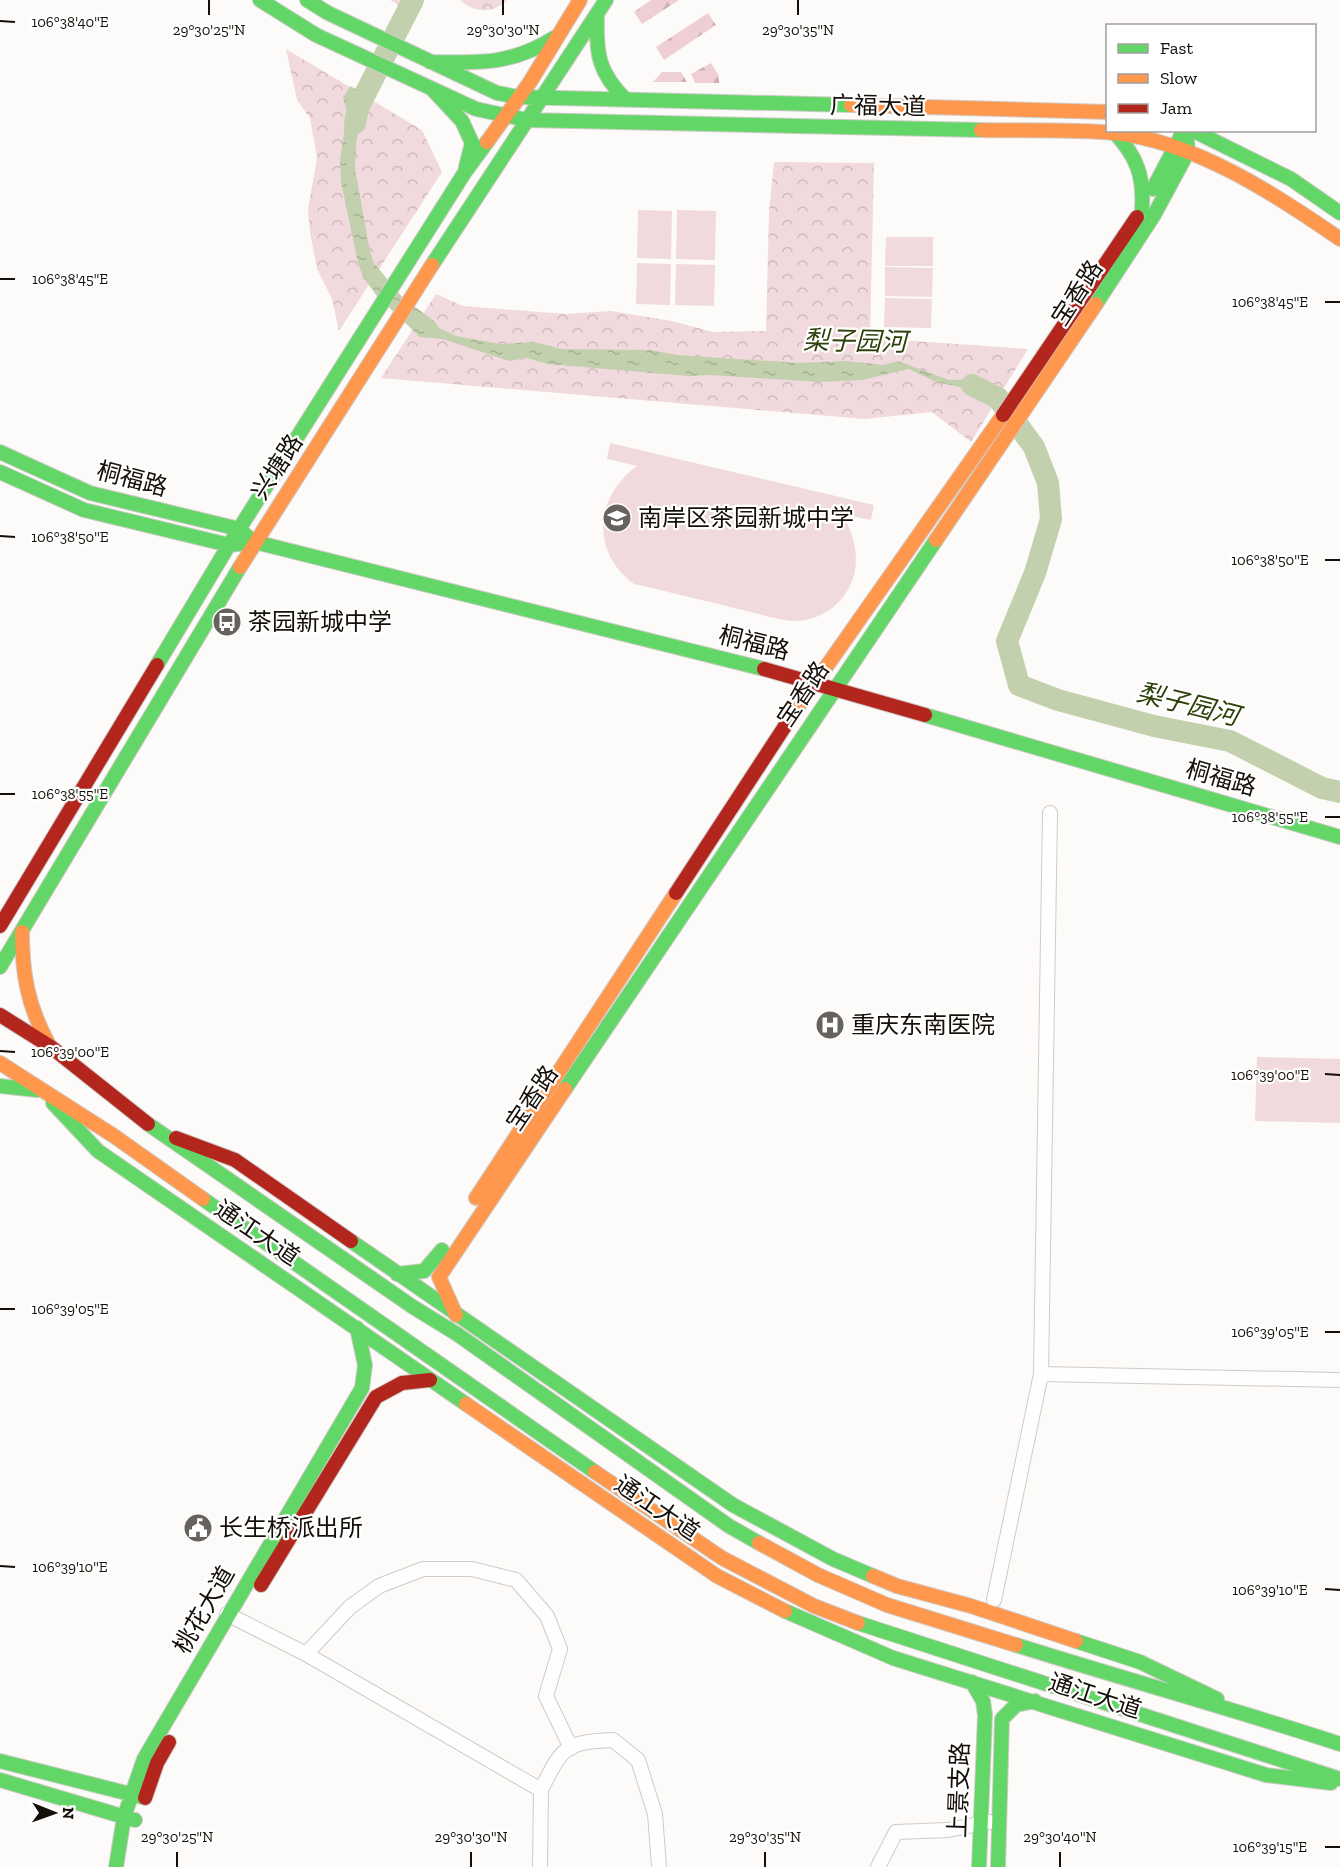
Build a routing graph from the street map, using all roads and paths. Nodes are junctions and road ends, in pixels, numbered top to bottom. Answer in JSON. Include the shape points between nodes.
{"nodes":[{"id":1,"x":260,"y":0,"type":"edge"},
{"id":2,"x":307,"y":0,"type":"edge"},
{"id":3,"x":580,"y":0,"type":"edge"},
{"id":4,"x":606,"y":0,"type":"edge"},
{"id":5,"x":597,"y":15,"type":"junction"},
{"id":6,"x":558,"y":36,"type":"junction"},
{"id":7,"x":430,"y":62,"type":"junction"},
{"id":8,"x":433,"y":90,"type":"junction"},
{"id":9,"x":518,"y":97,"type":"junction"},
{"id":10,"x":543,"y":100,"type":"junction"},
{"id":11,"x":626,"y":100,"type":"junction"},
{"id":12,"x":1106,"y":112,"type":"edge"},
{"id":13,"x":504,"y":117,"type":"junction"},
{"id":14,"x":527,"y":120,"type":"junction"},
{"id":15,"x":1185,"y":132,"type":"edge"},
{"id":16,"x":1196,"y":132,"type":"edge"},
{"id":17,"x":1115,"y":133,"type":"junction"},
{"id":18,"x":1182,"y":150,"type":"junction"},
{"id":19,"x":465,"y":172,"type":"junction"},
{"id":20,"x":1142,"y":209,"type":"junction"},
{"id":21,"x":1340,"y":213,"type":"edge"},
{"id":22,"x":1340,"y":239,"type":"edge"},
{"id":23,"x":0,"y":453,"type":"edge"},
{"id":24,"x":0,"y":472,"type":"edge"},
{"id":25,"x":239,"y":529,"type":"junction"},
{"id":26,"x":255,"y":543,"type":"junction"},
{"id":27,"x":229,"y":545,"type":"junction"},
{"id":28,"x":814,"y":682,"type":"junction"},
{"id":29,"x":834,"y":688,"type":"junction"},
{"id":30,"x":1050,"y":813,"type":"dead end"},
{"id":31,"x":1340,"y":837,"type":"edge"},
{"id":32,"x":25,"y":885,"type":"junction"},
{"id":33,"x":0,"y":910,"type":"edge"},
{"id":34,"x":0,"y":926,"type":"edge"},
{"id":35,"x":22,"y":931,"type":"junction"},
{"id":36,"x":0,"y":967,"type":"edge"},
{"id":37,"x":0,"y":1016,"type":"edge"},
{"id":38,"x":51,"y":1047,"type":"junction"},
{"id":39,"x":0,"y":1063,"type":"edge"},
{"id":40,"x":0,"y":1086,"type":"edge"},
{"id":41,"x":40,"y":1090,"type":"junction"},
{"id":42,"x":159,"y":1132,"type":"junction"},
{"id":43,"x":435,"y":1273,"type":"junction"},
{"id":44,"x":397,"y":1274,"type":"junction"},
{"id":45,"x":456,"y":1315,"type":"junction"},
{"id":46,"x":357,"y":1328,"type":"junction"},
{"id":47,"x":1041,"y":1374,"type":"junction"},
{"id":48,"x":430,"y":1380,"type":"junction"},
{"id":49,"x":1340,"y":1380,"type":"edge"},
{"id":50,"x":994,"y":1600,"type":"junction"},
{"id":51,"x":971,"y":1606,"type":"junction"},
{"id":52,"x":233,"y":1617,"type":"junction"},
{"id":53,"x":1021,"y":1623,"type":"junction"},
{"id":54,"x":306,"y":1654,"type":"junction"},
{"id":55,"x":972,"y":1682,"type":"junction"},
{"id":56,"x":1035,"y":1701,"type":"junction"},
{"id":57,"x":1112,"y":1706,"type":"junction"},
{"id":58,"x":1059,"y":1708,"type":"junction"},
{"id":59,"x":1243,"y":1712,"type":"junction"},
{"id":60,"x":1340,"y":1744,"type":"edge"},
{"id":61,"x":571,"y":1748,"type":"junction"},
{"id":62,"x":0,"y":1761,"type":"edge"},
{"id":63,"x":1340,"y":1779,"type":"edge"},
{"id":64,"x":0,"y":1780,"type":"edge"},
{"id":65,"x":1340,"y":1784,"type":"edge"},
{"id":66,"x":541,"y":1790,"type":"junction"},
{"id":67,"x":138,"y":1796,"type":"junction"},
{"id":68,"x":130,"y":1819,"type":"junction"},
{"id":69,"x":999,"y":1820,"type":"junction"},
{"id":70,"x":981,"y":1823,"type":"junction"},
{"id":71,"x":116,"y":1867,"type":"edge"},
{"id":72,"x":128,"y":1867,"type":"edge"},
{"id":73,"x":540,"y":1867,"type":"edge"},
{"id":74,"x":659,"y":1867,"type":"edge"},
{"id":75,"x":878,"y":1867,"type":"edge"},
{"id":76,"x":979,"y":1867,"type":"edge"},
{"id":77,"x":998,"y":1867,"type":"edge"}],
"edges":[{"from":1,"to":8,"type":"street","name":"广福大道","via":[[316,35]]},
{"from":2,"to":7,"type":"street","name":"广福大道"},
{"from":3,"to":6,"type":"street","name":"兴塘路"},
{"from":4,"to":5,"type":"street","name":"兴塘路"},
{"from":5,"to":10,"type":"street","name":"兴塘路"},
{"from":5,"to":11,"type":"street","via":[[596,52],[600,70]]},
{"from":6,"to":7,"type":"street","via":[[510,61]]},
{"from":6,"to":9,"type":"street","name":"兴塘路"},
{"from":7,"to":9,"type":"street","name":"广福大道","via":[[497,93]]},
{"from":8,"to":13,"type":"street","name":"广福大道"},
{"from":8,"to":19,"type":"street","via":[[462,121],[472,143]]},
{"from":9,"to":10,"type":"street","name":"广福大道"},
{"from":9,"to":13,"type":"street","name":"兴塘路"},
{"from":10,"to":11,"type":"street","name":"广福大道"},
{"from":10,"to":14,"type":"street","name":"兴塘路"},
{"from":11,"to":12,"type":"street","name":"广福大道"},
{"from":13,"to":14,"type":"street","name":"广福大道"},
{"from":13,"to":19,"type":"street","name":"兴塘路"},
{"from":14,"to":17,"type":"street","name":"广福大道"},
{"from":14,"to":26,"type":"street","name":"兴塘路"},
{"from":15,"to":18,"type":"street"},
{"from":16,"to":21,"type":"street","via":[[1291,179]]},
{"from":17,"to":18,"type":"street","name":"广福大道"},
{"from":17,"to":20,"type":"street","via":[[1132,150],[1141,167]]},
{"from":18,"to":20,"type":"street","name":"宝香路"},
{"from":18,"to":22,"type":"street","name":"广福大道","via":[[1282,199]]},
{"from":18,"to":29,"type":"street","name":"宝香路","via":[[1154,215],[1043,386]]},
{"from":19,"to":25,"type":"street","name":"兴塘路"},
{"from":20,"to":28,"type":"street","name":"宝香路","via":[[965,472]]},
{"from":23,"to":25,"type":"street","name":"桐福路","via":[[90,493]]},
{"from":24,"to":27,"type":"street","name":"桐福路","via":[[84,510]]},
{"from":25,"to":26,"type":"street","name":"桐福路"},
{"from":25,"to":27,"type":"street","name":"兴塘路"},
{"from":26,"to":27,"type":"street","name":"桐福路"},
{"from":26,"to":28,"type":"street","name":"桐福路"},
{"from":26,"to":35,"type":"street","name":"兴塘路"},
{"from":27,"to":32,"type":"street","name":"兴塘路"},
{"from":28,"to":29,"type":"street","name":"桐福路"},
{"from":28,"to":43,"type":"street","name":"宝香路"},
{"from":29,"to":31,"type":"street","name":"桐福路"},
{"from":29,"to":43,"type":"street","name":"宝香路"},
{"from":30,"to":47,"type":"street"},
{"from":32,"to":33,"type":"street"},
{"from":32,"to":34,"type":"street","name":"兴塘路"},
{"from":35,"to":36,"type":"street","name":"兴塘路"},
{"from":35,"to":38,"type":"street","via":[[23,991]]},
{"from":37,"to":38,"type":"street","name":"通江大道"},
{"from":38,"to":42,"type":"street","name":"通江大道"},
{"from":39,"to":41,"type":"street","name":"通江大道"},
{"from":40,"to":41,"type":"street"},
{"from":41,"to":46,"type":"street","name":"通江大道","via":[[98,1151]]},
{"from":41,"to":57,"type":"street","name":"通江大道","via":[[114,1136],[444,1369],[722,1558],[814,1606],[856,1622]]},
{"from":42,"to":44,"type":"street","name":"通江大道","via":[[235,1160]]},
{"from":42,"to":59,"type":"street","name":"通江大道","via":[[457,1334],[729,1526],[818,1575],[887,1605],[1178,1696]]},
{"from":43,"to":44,"type":"street"},
{"from":43,"to":45,"type":"street"},
{"from":44,"to":45,"type":"street","name":"通江大道"},
{"from":45,"to":51,"type":"street","name":"通江大道","via":[[733,1505],[833,1559],[897,1586]]},
{"from":46,"to":48,"type":"street","name":"通江大道"},
{"from":46,"to":52,"type":"street","name":"桃花大道","via":[[365,1365],[362,1388]]},
{"from":47,"to":49,"type":"street"},
{"from":47,"to":50,"type":"street"},
{"from":48,"to":52,"type":"street","name":"桃花大道","via":[[402,1381],[376,1396]]},
{"from":48,"to":55,"type":"street","name":"通江大道","via":[[717,1576],[807,1623],[871,1650]]},
{"from":50,"to":51,"type":"street"},
{"from":50,"to":53,"type":"street"},
{"from":51,"to":53,"type":"street","name":"通江大道"},
{"from":52,"to":54,"type":"street"},
{"from":52,"to":67,"type":"street","name":"桃花大道"},
{"from":53,"to":59,"type":"street","name":"通江大道","via":[[1140,1662]]},
{"from":54,"to":61,"type":"street","via":[[350,1607],[369,1593],[423,1569],[472,1569],[516,1581],[548,1616],[560,1649],[546,1696]]},
{"from":54,"to":66,"type":"street"},
{"from":55,"to":56,"type":"street","name":"通江大道"},
{"from":55,"to":70,"type":"street","name":"上景支路","via":[[983,1701],[985,1715]]},
{"from":56,"to":58,"type":"street","name":"通江大道"},
{"from":56,"to":69,"type":"street","name":"上景支路","via":[[1016,1706],[1002,1719]]},
{"from":57,"to":58,"type":"street"},
{"from":57,"to":63,"type":"street","name":"通江大道"},
{"from":58,"to":65,"type":"street","name":"通江大道","via":[[1266,1775]]},
{"from":59,"to":60,"type":"street","name":"通江大道"},
{"from":61,"to":66,"type":"street","via":[[559,1755]]},
{"from":61,"to":74,"type":"street","via":[[582,1742],[613,1740],[638,1760],[655,1814]]},
{"from":62,"to":67,"type":"street"},
{"from":64,"to":68,"type":"street"},
{"from":66,"to":73,"type":"street"},
{"from":67,"to":68,"type":"street","name":"桃花大道"},
{"from":68,"to":71,"type":"street","name":"桃花大道"},
{"from":68,"to":72,"type":"street","name":"桃花大道"},
{"from":69,"to":70,"type":"street"},
{"from":69,"to":77,"type":"street","name":"上景支路"},
{"from":70,"to":75,"type":"street","via":[[948,1830],[896,1832]]},
{"from":70,"to":76,"type":"street","name":"上景支路"}]}
